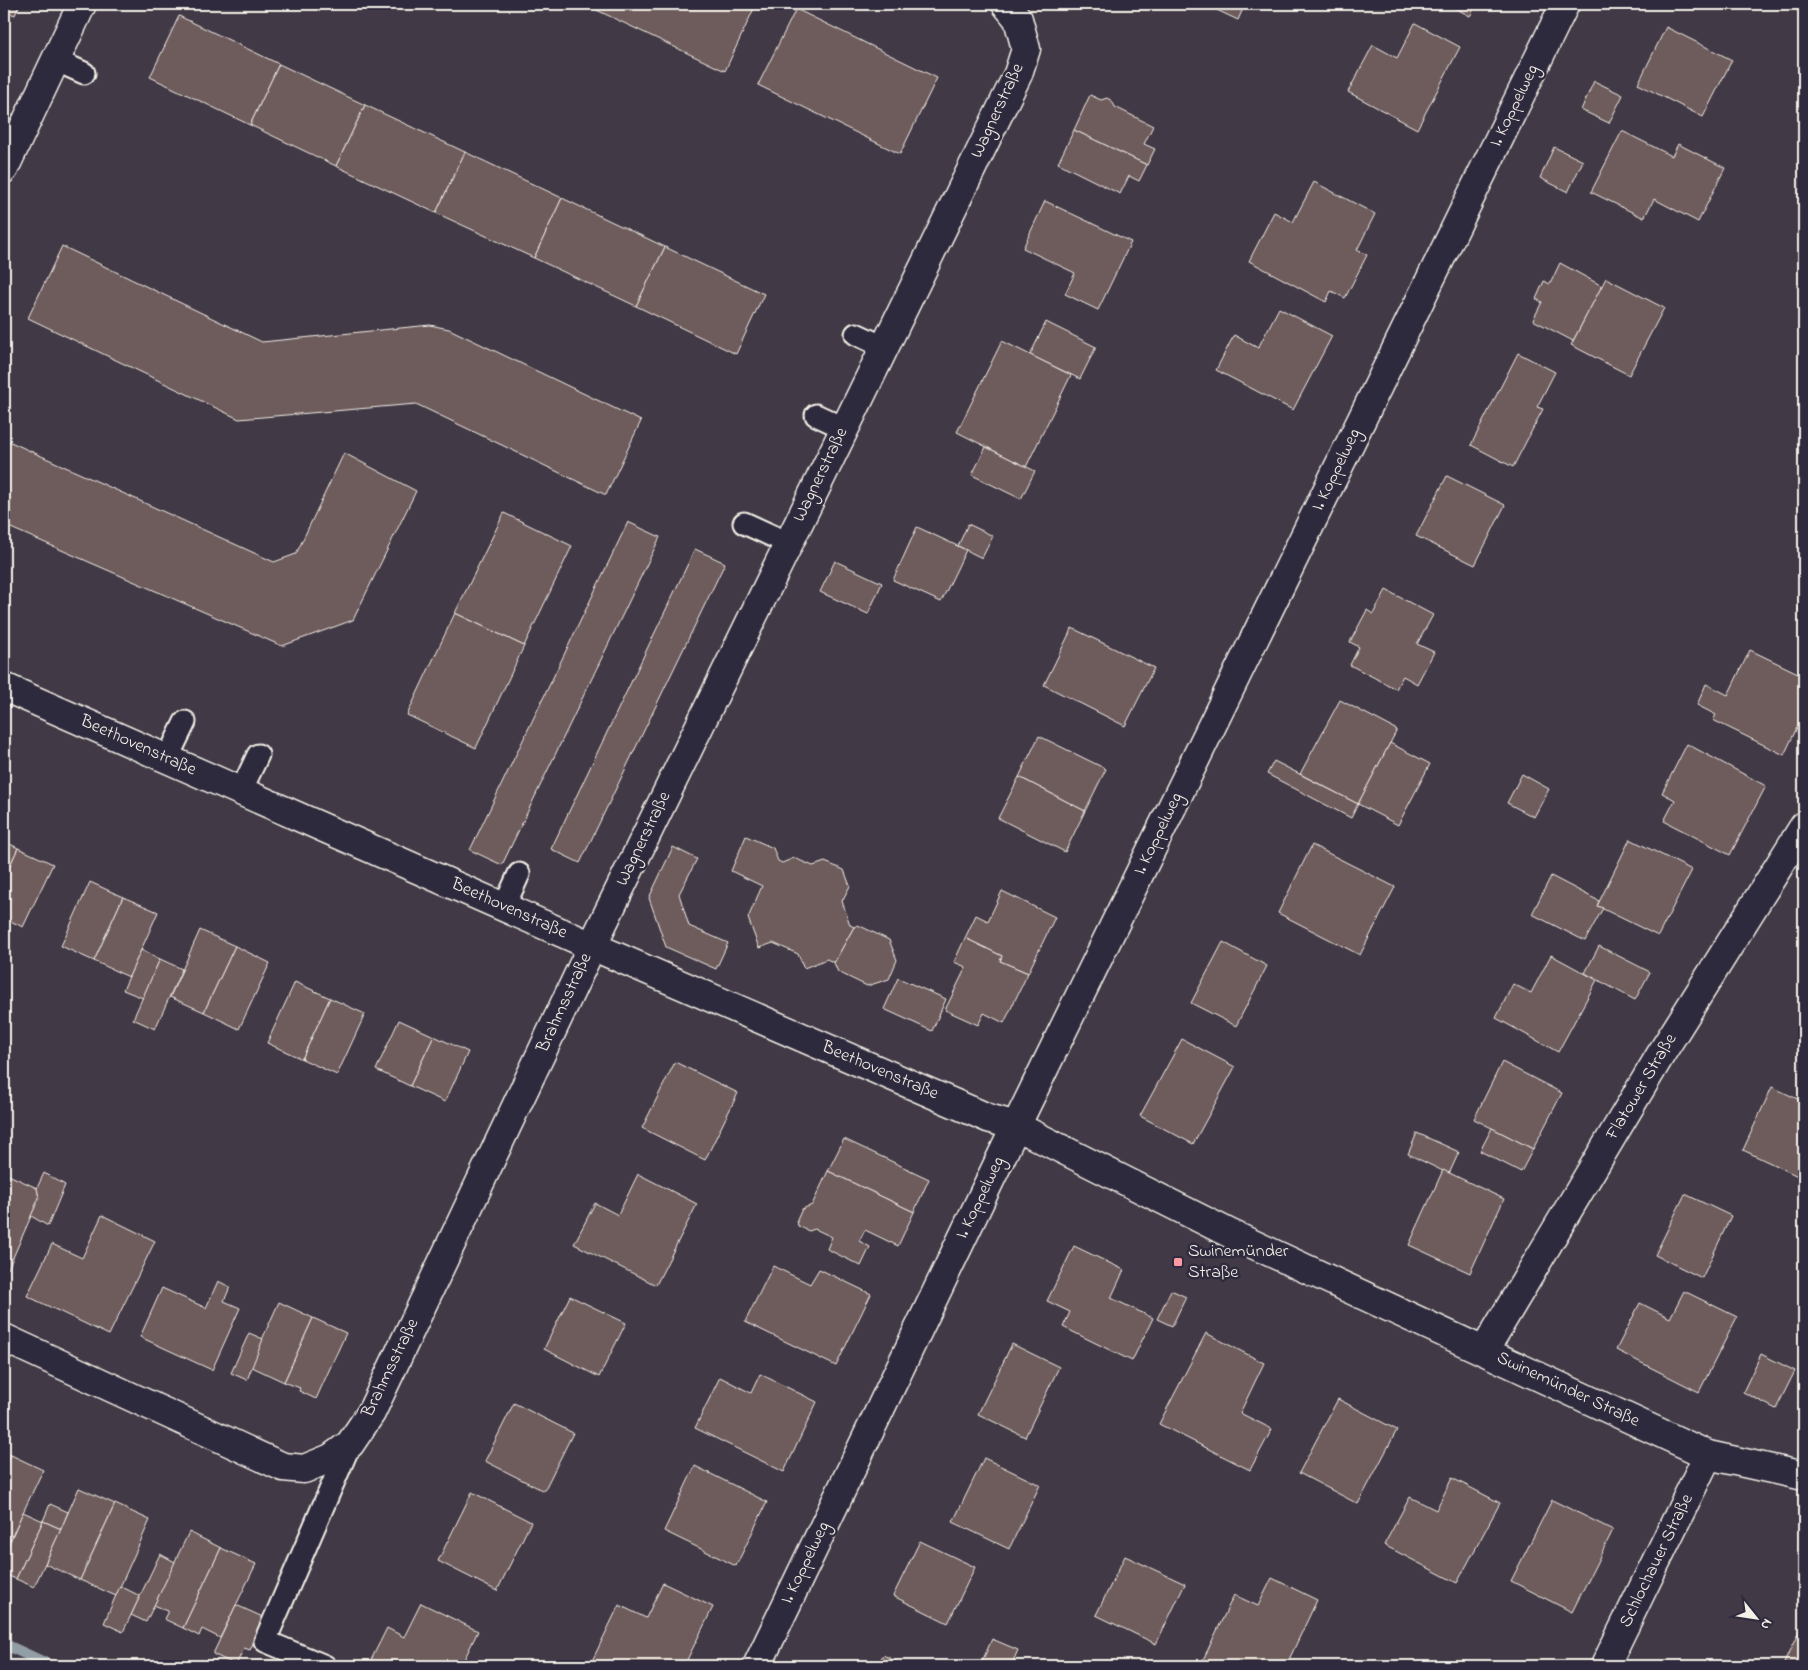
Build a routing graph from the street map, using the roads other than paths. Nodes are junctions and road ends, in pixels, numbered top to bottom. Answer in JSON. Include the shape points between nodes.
{"nodes":[{"id":1,"x":82,"y":4,"type":"edge"},
{"id":2,"x":1006,"y":4,"type":"edge"},
{"id":3,"x":1565,"y":4,"type":"edge"},
{"id":4,"x":55,"y":60,"type":"junction"},
{"id":5,"x":84,"y":73,"type":"dead end"},
{"id":6,"x":4,"y":169,"type":"edge"},
{"id":7,"x":856,"y":334,"type":"dead end"},
{"id":8,"x":884,"y":347,"type":"junction"},
{"id":9,"x":816,"y":415,"type":"dead end"},
{"id":10,"x":844,"y":428,"type":"junction"},
{"id":11,"x":744,"y":524,"type":"dead end"},
{"id":12,"x":788,"y":543,"type":"junction"},
{"id":13,"x":4,"y":687,"type":"edge"},
{"id":14,"x":185,"y":722,"type":"dead end"},
{"id":15,"x":258,"y":755,"type":"dead end"},
{"id":16,"x":167,"y":759,"type":"junction"},
{"id":17,"x":241,"y":792,"type":"junction"},
{"id":18,"x":1804,"y":826,"type":"edge"},
{"id":19,"x":519,"y":874,"type":"dead end"},
{"id":20,"x":504,"y":907,"type":"junction"},
{"id":21,"x":592,"y":946,"type":"junction"},
{"id":22,"x":1016,"y":1126,"type":"junction"},
{"id":23,"x":4,"y":1338,"type":"edge"},
{"id":24,"x":1484,"y":1351,"type":"junction"},
{"id":25,"x":350,"y":1444,"type":"junction"},
{"id":26,"x":1708,"y":1455,"type":"junction"},
{"id":27,"x":1804,"y":1476,"type":"edge"},
{"id":28,"x":325,"y":1666,"type":"edge"},
{"id":29,"x":757,"y":1666,"type":"edge"},
{"id":30,"x":1605,"y":1666,"type":"edge"}],
"edges":[{"from":1,"to":4,"type":"street"},
{"from":2,"to":8,"type":"street","name":"Wagnerstraße","via":[[1018,19],[1026,49],[1018,74]]},
{"from":3,"to":22,"type":"street","name":"I. Koppelweg"},
{"from":4,"to":5,"type":"lane"},
{"from":4,"to":6,"type":"street"},
{"from":7,"to":8,"type":"lane"},
{"from":8,"to":10,"type":"street","name":"Wagnerstraße"},
{"from":9,"to":10,"type":"lane"},
{"from":10,"to":12,"type":"street","name":"Wagnerstraße"},
{"from":11,"to":12,"type":"lane"},
{"from":12,"to":21,"type":"street","name":"Wagnerstraße"},
{"from":13,"to":16,"type":"street","name":"Beethovenstraße"},
{"from":14,"to":16,"type":"lane"},
{"from":15,"to":17,"type":"lane"},
{"from":16,"to":17,"type":"street","name":"Beethovenstraße"},
{"from":17,"to":20,"type":"street","name":"Beethovenstraße"},
{"from":18,"to":24,"type":"street","name":"Flatower Straße","via":[[1661,1054]]},
{"from":19,"to":20,"type":"lane"},
{"from":20,"to":21,"type":"street","name":"Beethovenstraße"},
{"from":21,"to":22,"type":"street","name":"Beethovenstraße","via":[[988,1118]]},
{"from":21,"to":25,"type":"street","name":"Brahmsstraße","via":[[371,1413]]},
{"from":22,"to":24,"type":"street","name":"Swinemünder Straße","via":[[1231,1234]]},
{"from":22,"to":29,"type":"street","name":"I. Koppelweg"},
{"from":23,"to":25,"type":"street","name":"Brahmsstraße","via":[[282,1466],[304,1469],[331,1458]]},
{"from":24,"to":26,"type":"street","name":"Swinemünder Straße"},
{"from":25,"to":28,"type":"lane","via":[[265,1641]]},
{"from":26,"to":27,"type":"street","name":"Swinemünder Straße"},
{"from":26,"to":30,"type":"street","name":"Schlochauer Straße"}]}
